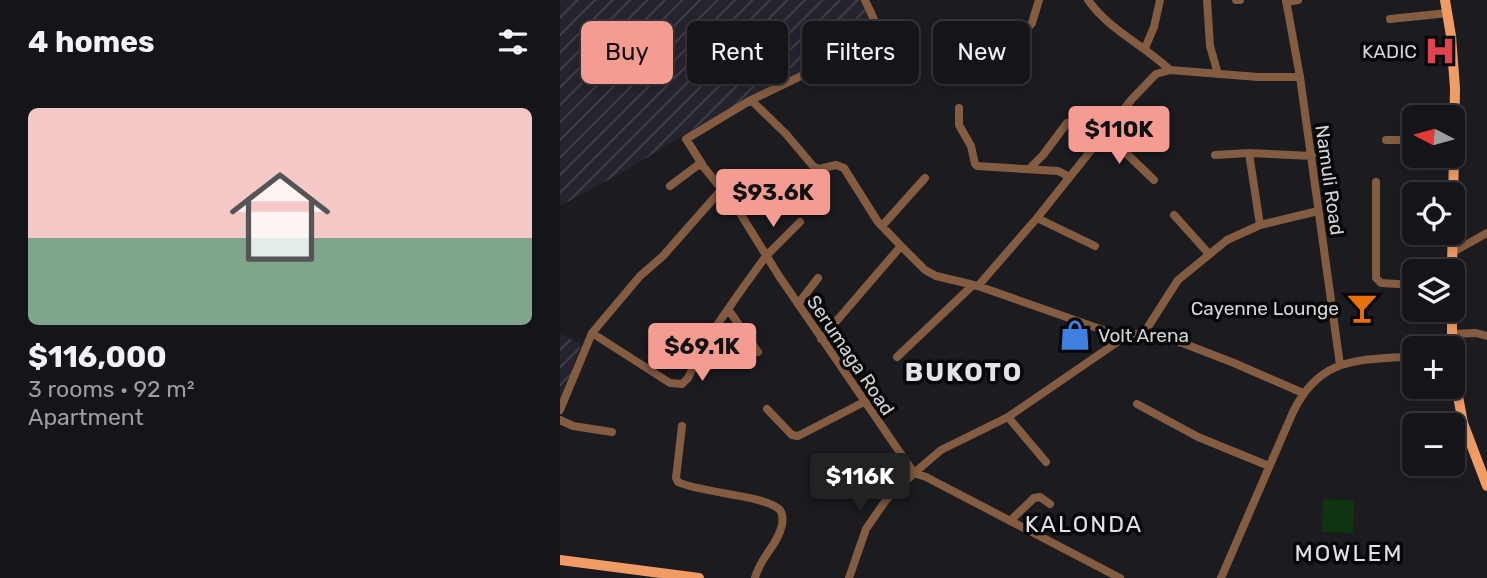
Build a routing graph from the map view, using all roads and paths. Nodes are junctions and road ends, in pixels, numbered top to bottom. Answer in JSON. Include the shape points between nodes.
{"nodes":[{"id":1,"x":865,"y":0,"type":"edge"},
{"id":2,"x":1039,"y":0,"type":"edge"},
{"id":3,"x":1088,"y":0,"type":"edge"},
{"id":4,"x":1160,"y":0,"type":"edge"},
{"id":5,"x":1207,"y":0,"type":"edge"},
{"id":6,"x":1298,"y":0,"type":"edge"},
{"id":7,"x":1445,"y":0,"type":"edge"},
{"id":8,"x":1286,"y":1,"type":"edge"},
{"id":9,"x":1448,"y":13,"type":"junction"},
{"id":10,"x":1390,"y":19,"type":"dead end"},
{"id":11,"x":1030,"y":25,"type":"edge"},
{"id":12,"x":1147,"y":50,"type":"junction"},
{"id":13,"x":1170,"y":69,"type":"junction"},
{"id":14,"x":1218,"y":74,"type":"junction"},
{"id":15,"x":1300,"y":77,"type":"junction"},
{"id":16,"x":751,"y":100,"type":"junction"},
{"id":17,"x":1454,"y":105,"type":"edge"},
{"id":18,"x":959,"y":108,"type":"dead end"},
{"id":19,"x":1067,"y":123,"type":"dead end"},
{"id":20,"x":1104,"y":132,"type":"junction"},
{"id":21,"x":1402,"y":140,"type":"edge"},
{"id":22,"x":1386,"y":141,"type":"dead end"},
{"id":23,"x":1249,"y":153,"type":"junction"},
{"id":24,"x":1215,"y":155,"type":"dead end"},
{"id":25,"x":1312,"y":156,"type":"junction"},
{"id":26,"x":702,"y":164,"type":"junction"},
{"id":27,"x":1454,"y":168,"type":"edge"},
{"id":28,"x":1029,"y":169,"type":"junction"},
{"id":29,"x":758,"y":176,"type":"dead end"},
{"id":30,"x":1070,"y":177,"type":"junction"},
{"id":31,"x":925,"y":178,"type":"dead end"},
{"id":32,"x":1154,"y":180,"type":"dead end"},
{"id":33,"x":1376,"y":182,"type":"dead end"},
{"id":34,"x":670,"y":186,"type":"dead end"},
{"id":35,"x":722,"y":189,"type":"junction"},
{"id":36,"x":738,"y":210,"type":"junction"},
{"id":37,"x":1318,"y":211,"type":"junction"},
{"id":38,"x":1174,"y":215,"type":"dead end"},
{"id":39,"x":1037,"y":218,"type":"junction"},
{"id":40,"x":800,"y":222,"type":"dead end"},
{"id":41,"x":1260,"y":225,"type":"junction"},
{"id":42,"x":882,"y":226,"type":"junction"},
{"id":43,"x":1487,"y":233,"type":"edge"},
{"id":44,"x":901,"y":246,"type":"junction"},
{"id":45,"x":1095,"y":246,"type":"dead end"},
{"id":46,"x":1453,"y":252,"type":"junction"},
{"id":47,"x":1209,"y":254,"type":"junction"},
{"id":48,"x":766,"y":256,"type":"junction"},
{"id":49,"x":1453,"y":259,"type":"edge"},
{"id":50,"x":818,"y":278,"type":"dead end"},
{"id":51,"x":1402,"y":284,"type":"edge"},
{"id":52,"x":976,"y":286,"type":"junction"},
{"id":53,"x":797,"y":304,"type":"junction"},
{"id":54,"x":727,"y":309,"type":"junction"},
{"id":55,"x":592,"y":333,"type":"junction"},
{"id":56,"x":1144,"y":333,"type":"junction"},
{"id":57,"x":1487,"y":336,"type":"edge"},
{"id":58,"x":1123,"y":337,"type":"junction"},
{"id":59,"x":1465,"y":337,"type":"edge"},
{"id":60,"x":821,"y":339,"type":"junction"},
{"id":61,"x":758,"y":352,"type":"dead end"},
{"id":62,"x":897,"y":357,"type":"dead end"},
{"id":63,"x":1402,"y":357,"type":"edge"},
{"id":64,"x":1340,"y":365,"type":"junction"},
{"id":65,"x":1303,"y":393,"type":"junction"},
{"id":66,"x":1459,"y":399,"type":"edge"},
{"id":67,"x":864,"y":402,"type":"junction"},
{"id":68,"x":1137,"y":404,"type":"dead end"},
{"id":69,"x":767,"y":409,"type":"dead end"},
{"id":70,"x":560,"y":410,"type":"edge"},
{"id":71,"x":1008,"y":417,"type":"junction"},
{"id":72,"x":560,"y":420,"type":"edge"},
{"id":73,"x":682,"y":426,"type":"dead end"},
{"id":74,"x":612,"y":432,"type":"dead end"},
{"id":75,"x":1046,"y":461,"type":"dead end"},
{"id":76,"x":1269,"y":466,"type":"junction"},
{"id":77,"x":914,"y":473,"type":"junction"},
{"id":78,"x":1487,"y":486,"type":"edge"},
{"id":79,"x":1050,"y":504,"type":"dead end"},
{"id":80,"x":1010,"y":520,"type":"junction"},
{"id":81,"x":560,"y":560,"type":"edge"},
{"id":82,"x":699,"y":578,"type":"edge"},
{"id":83,"x":755,"y":578,"type":"edge"},
{"id":84,"x":849,"y":578,"type":"edge"},
{"id":85,"x":1120,"y":578,"type":"edge"},
{"id":86,"x":1221,"y":578,"type":"edge"}],
"edges":[{"from":1,"to":16,"type":"street","via":[[877,26],[878,35],[872,42]]},
{"from":2,"to":11,"type":"street"},
{"from":3,"to":12,"type":"street","via":[[1105,20]]},
{"from":4,"to":12,"type":"street"},
{"from":5,"to":14,"type":"street","via":[[1209,40]]},
{"from":6,"to":8,"type":"street"},
{"from":7,"to":9,"type":"main road"},
{"from":8,"to":15,"type":"street","name":"Namuli Road"},
{"from":9,"to":10,"type":"street"},
{"from":9,"to":17,"type":"main road"},
{"from":12,"to":13,"type":"street"},
{"from":13,"to":14,"type":"street"},
{"from":13,"to":20,"type":"street","via":[[1149,79]]},
{"from":14,"to":15,"type":"street"},
{"from":15,"to":25,"type":"street","name":"Namuli Road"},
{"from":16,"to":26,"type":"street","name":"Serumaga Road","via":[[686,139]]},
{"from":16,"to":42,"type":"street","via":[[816,168],[844,168]]},
{"from":18,"to":28,"type":"street","via":[[959,125],[975,164]]},
{"from":19,"to":28,"type":"street"},
{"from":20,"to":30,"type":"street"},
{"from":20,"to":32,"type":"street"},
{"from":21,"to":22,"type":"street"},
{"from":23,"to":24,"type":"street"},
{"from":23,"to":25,"type":"street"},
{"from":23,"to":41,"type":"street"},
{"from":25,"to":37,"type":"street","name":"Namuli Road"},
{"from":26,"to":34,"type":"street"},
{"from":26,"to":35,"type":"street","name":"Serumaga Road"},
{"from":27,"to":46,"type":"main road"},
{"from":28,"to":30,"type":"street"},
{"from":29,"to":36,"type":"street","via":[[760,187]]},
{"from":30,"to":39,"type":"street"},
{"from":30,"to":52,"type":"street"},
{"from":31,"to":42,"type":"street"},
{"from":33,"to":51,"type":"street","via":[[1376,278],[1381,283]]},
{"from":35,"to":36,"type":"street","name":"Serumaga Road"},
{"from":35,"to":55,"type":"street"},
{"from":36,"to":48,"type":"street","name":"Serumaga Road"},
{"from":37,"to":41,"type":"street"},
{"from":37,"to":64,"type":"street","name":"Namuli Road"},
{"from":38,"to":47,"type":"street"},
{"from":39,"to":45,"type":"street"},
{"from":39,"to":52,"type":"street"},
{"from":40,"to":48,"type":"street"},
{"from":41,"to":47,"type":"street","via":[[1233,236]]},
{"from":42,"to":44,"type":"street"},
{"from":43,"to":46,"type":"street"},
{"from":44,"to":52,"type":"street","via":[[936,276]]},
{"from":44,"to":60,"type":"street"},
{"from":46,"to":49,"type":"main road"},
{"from":47,"to":56,"type":"street","via":[[1176,284]]},
{"from":48,"to":53,"type":"street","name":"Serumaga Road"},
{"from":48,"to":54,"type":"street"},
{"from":50,"to":53,"type":"street"},
{"from":52,"to":58,"type":"street"},
{"from":52,"to":62,"type":"street"},
{"from":53,"to":60,"type":"street","name":"Serumaga Road"},
{"from":54,"to":55,"type":"street","via":[[680,385]]},
{"from":54,"to":61,"type":"street"},
{"from":55,"to":70,"type":"street"},
{"from":56,"to":58,"type":"street"},
{"from":56,"to":65,"type":"street","via":[[1212,353]]},
{"from":57,"to":59,"type":"street"},
{"from":58,"to":71,"type":"street"},
{"from":60,"to":67,"type":"street","name":"Serumaga Road"},
{"from":63,"to":64,"type":"street"},
{"from":64,"to":65,"type":"street"},
{"from":65,"to":76,"type":"street"},
{"from":66,"to":78,"type":"main road"},
{"from":67,"to":69,"type":"street","via":[[798,436]]},
{"from":67,"to":77,"type":"street","name":"Serumaga Road"},
{"from":68,"to":76,"type":"street","via":[[1198,437]]},
{"from":71,"to":75,"type":"street"},
{"from":71,"to":77,"type":"street","via":[[945,448]]},
{"from":72,"to":74,"type":"street"},
{"from":73,"to":83,"type":"street","via":[[678,482],[780,510],[780,531]]},
{"from":76,"to":86,"type":"street"},
{"from":77,"to":80,"type":"street","name":"Serumaga Road"},
{"from":77,"to":84,"type":"street","via":[[886,500],[866,529]]},
{"from":79,"to":80,"type":"street","via":[[1034,498]]},
{"from":80,"to":85,"type":"street","name":"Serumaga Road"},
{"from":81,"to":82,"type":"main road"}]}
